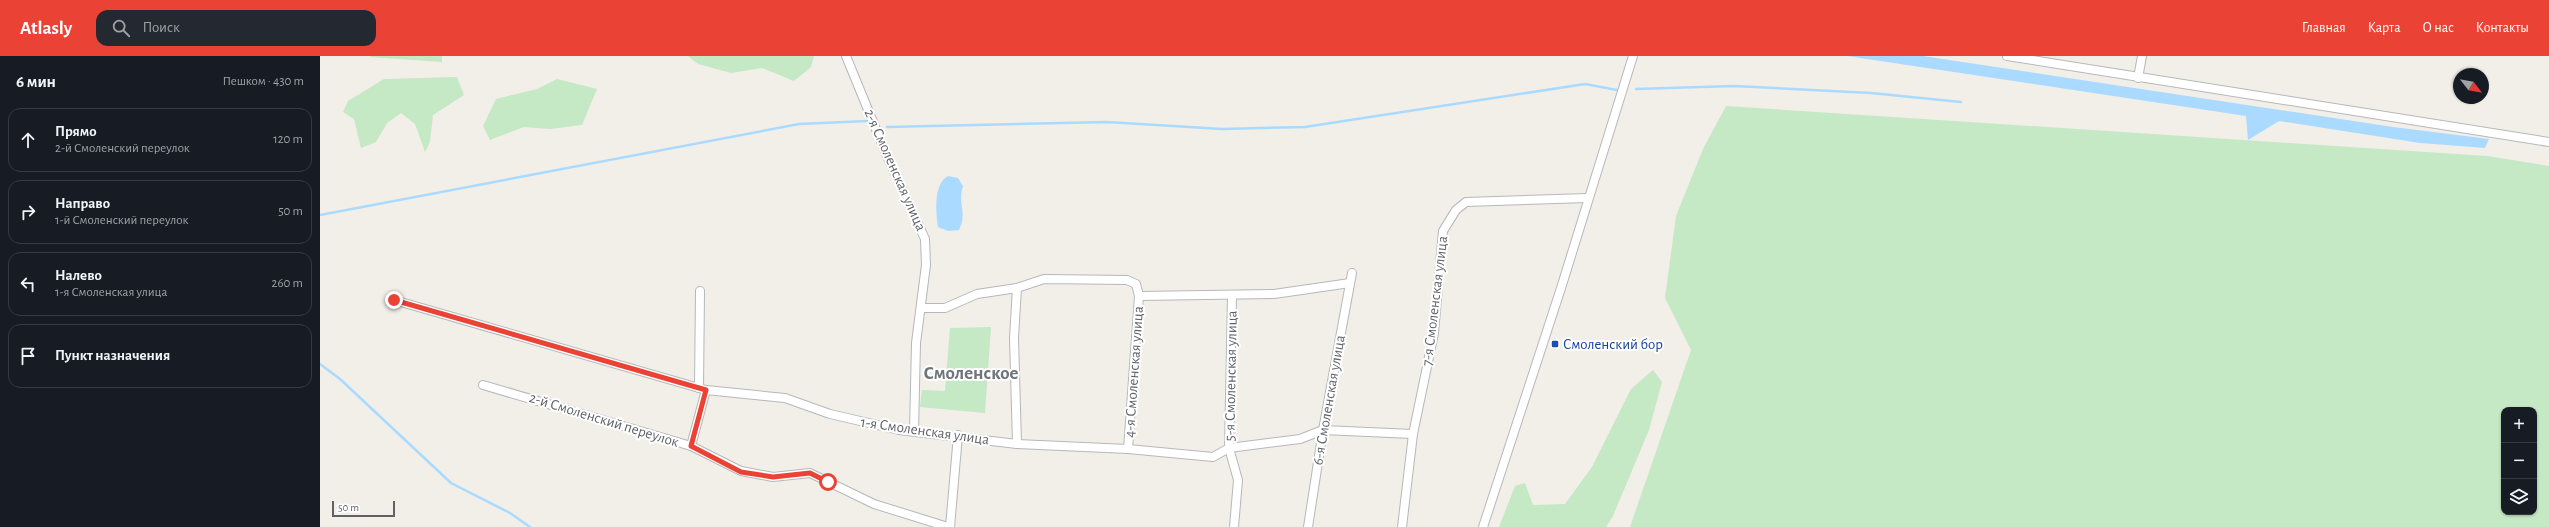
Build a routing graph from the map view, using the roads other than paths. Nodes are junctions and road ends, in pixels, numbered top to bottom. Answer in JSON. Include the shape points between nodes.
{"nodes":[{"id":1,"x":846,"y":56,"type":"edge"},
{"id":2,"x":1633,"y":56,"type":"edge"},
{"id":3,"x":2007,"y":56,"type":"edge"},
{"id":4,"x":2142,"y":56,"type":"edge"},
{"id":5,"x":2138,"y":78,"type":"junction"},
{"id":6,"x":2549,"y":142,"type":"edge"},
{"id":7,"x":1588,"y":198,"type":"junction"},
{"id":8,"x":1352,"y":273,"type":"dead end"},
{"id":9,"x":1350,"y":283,"type":"junction"},
{"id":10,"x":1017,"y":288,"type":"junction"},
{"id":11,"x":700,"y":291,"type":"dead end"},
{"id":12,"x":1139,"y":296,"type":"junction"},
{"id":13,"x":1232,"y":296,"type":"junction"},
{"id":14,"x":394,"y":300,"type":"dead end"},
{"id":15,"x":921,"y":308,"type":"junction"},
{"id":16,"x":483,"y":385,"type":"dead end"},
{"id":17,"x":702,"y":389,"type":"junction"},
{"id":18,"x":1323,"y":430,"type":"junction"},
{"id":19,"x":914,"y":431,"type":"junction"},
{"id":20,"x":1413,"y":434,"type":"junction"},
{"id":21,"x":958,"y":436,"type":"junction"},
{"id":22,"x":1016,"y":444,"type":"junction"},
{"id":23,"x":691,"y":446,"type":"junction"},
{"id":24,"x":1229,"y":448,"type":"junction"},
{"id":25,"x":1128,"y":449,"type":"junction"},
{"id":26,"x":949,"y":527,"type":"edge"},
{"id":27,"x":1234,"y":527,"type":"edge"},
{"id":28,"x":1308,"y":527,"type":"edge"},
{"id":29,"x":1402,"y":527,"type":"edge"},
{"id":30,"x":1483,"y":527,"type":"edge"}],
"edges":[{"from":1,"to":15,"type":"street","name":"2-я Смоленская улица","via":[[925,239],[926,266]]},
{"from":2,"to":7,"type":"street"},
{"from":3,"to":5,"type":"street"},
{"from":4,"to":5,"type":"street"},
{"from":5,"to":6,"type":"street"},
{"from":7,"to":20,"type":"street","name":"7-я Смоленская улица","via":[[1477,201],[1466,202],[1456,210],[1443,232],[1434,333]]},
{"from":7,"to":30,"type":"street"},
{"from":8,"to":9,"type":"street","name":"6-я Смоленская улица"},
{"from":9,"to":13,"type":"street","via":[[1274,294]]},
{"from":9,"to":18,"type":"street","name":"6-я Смоленская улица"},
{"from":10,"to":12,"type":"street","via":[[1044,279],[1127,280],[1136,284]]},
{"from":10,"to":15,"type":"street","via":[[977,294],[945,308]]},
{"from":10,"to":22,"type":"street","via":[[1014,338]]},
{"from":11,"to":17,"type":"street"},
{"from":12,"to":13,"type":"street"},
{"from":12,"to":25,"type":"street","name":"4-я Смоленская улица"},
{"from":13,"to":24,"type":"street","name":"5-я Смоленская улица"},
{"from":14,"to":17,"type":"street","name":"1-я Смоленская улица"},
{"from":15,"to":19,"type":"street","name":"2-я Смоленская улица","via":[[916,343]]},
{"from":16,"to":23,"type":"street","name":"2-й Смоленский переулок"},
{"from":17,"to":19,"type":"street","name":"1-я Смоленская улица","via":[[785,398],[837,416]]},
{"from":17,"to":23,"type":"street"},
{"from":18,"to":20,"type":"street"},
{"from":18,"to":24,"type":"street","name":"1-я Смоленская улица","via":[[1300,439]]},
{"from":18,"to":28,"type":"street","name":"6-я Смоленская улица"},
{"from":19,"to":21,"type":"street","name":"1-я Смоленская улица"},
{"from":20,"to":29,"type":"street","name":"7-я Смоленская улица"},
{"from":21,"to":22,"type":"street","name":"1-я Смоленская улица"},
{"from":21,"to":26,"type":"street"},
{"from":22,"to":25,"type":"street","name":"1-я Смоленская улица"},
{"from":23,"to":26,"type":"street","name":"2-й Смоленский переулок","via":[[741,472],[773,477],[810,473],[874,504]]},
{"from":24,"to":25,"type":"street","name":"1-я Смоленская улица","via":[[1213,457]]},
{"from":24,"to":27,"type":"street","name":"5-я Смоленская улица","via":[[1238,480]]}]}
